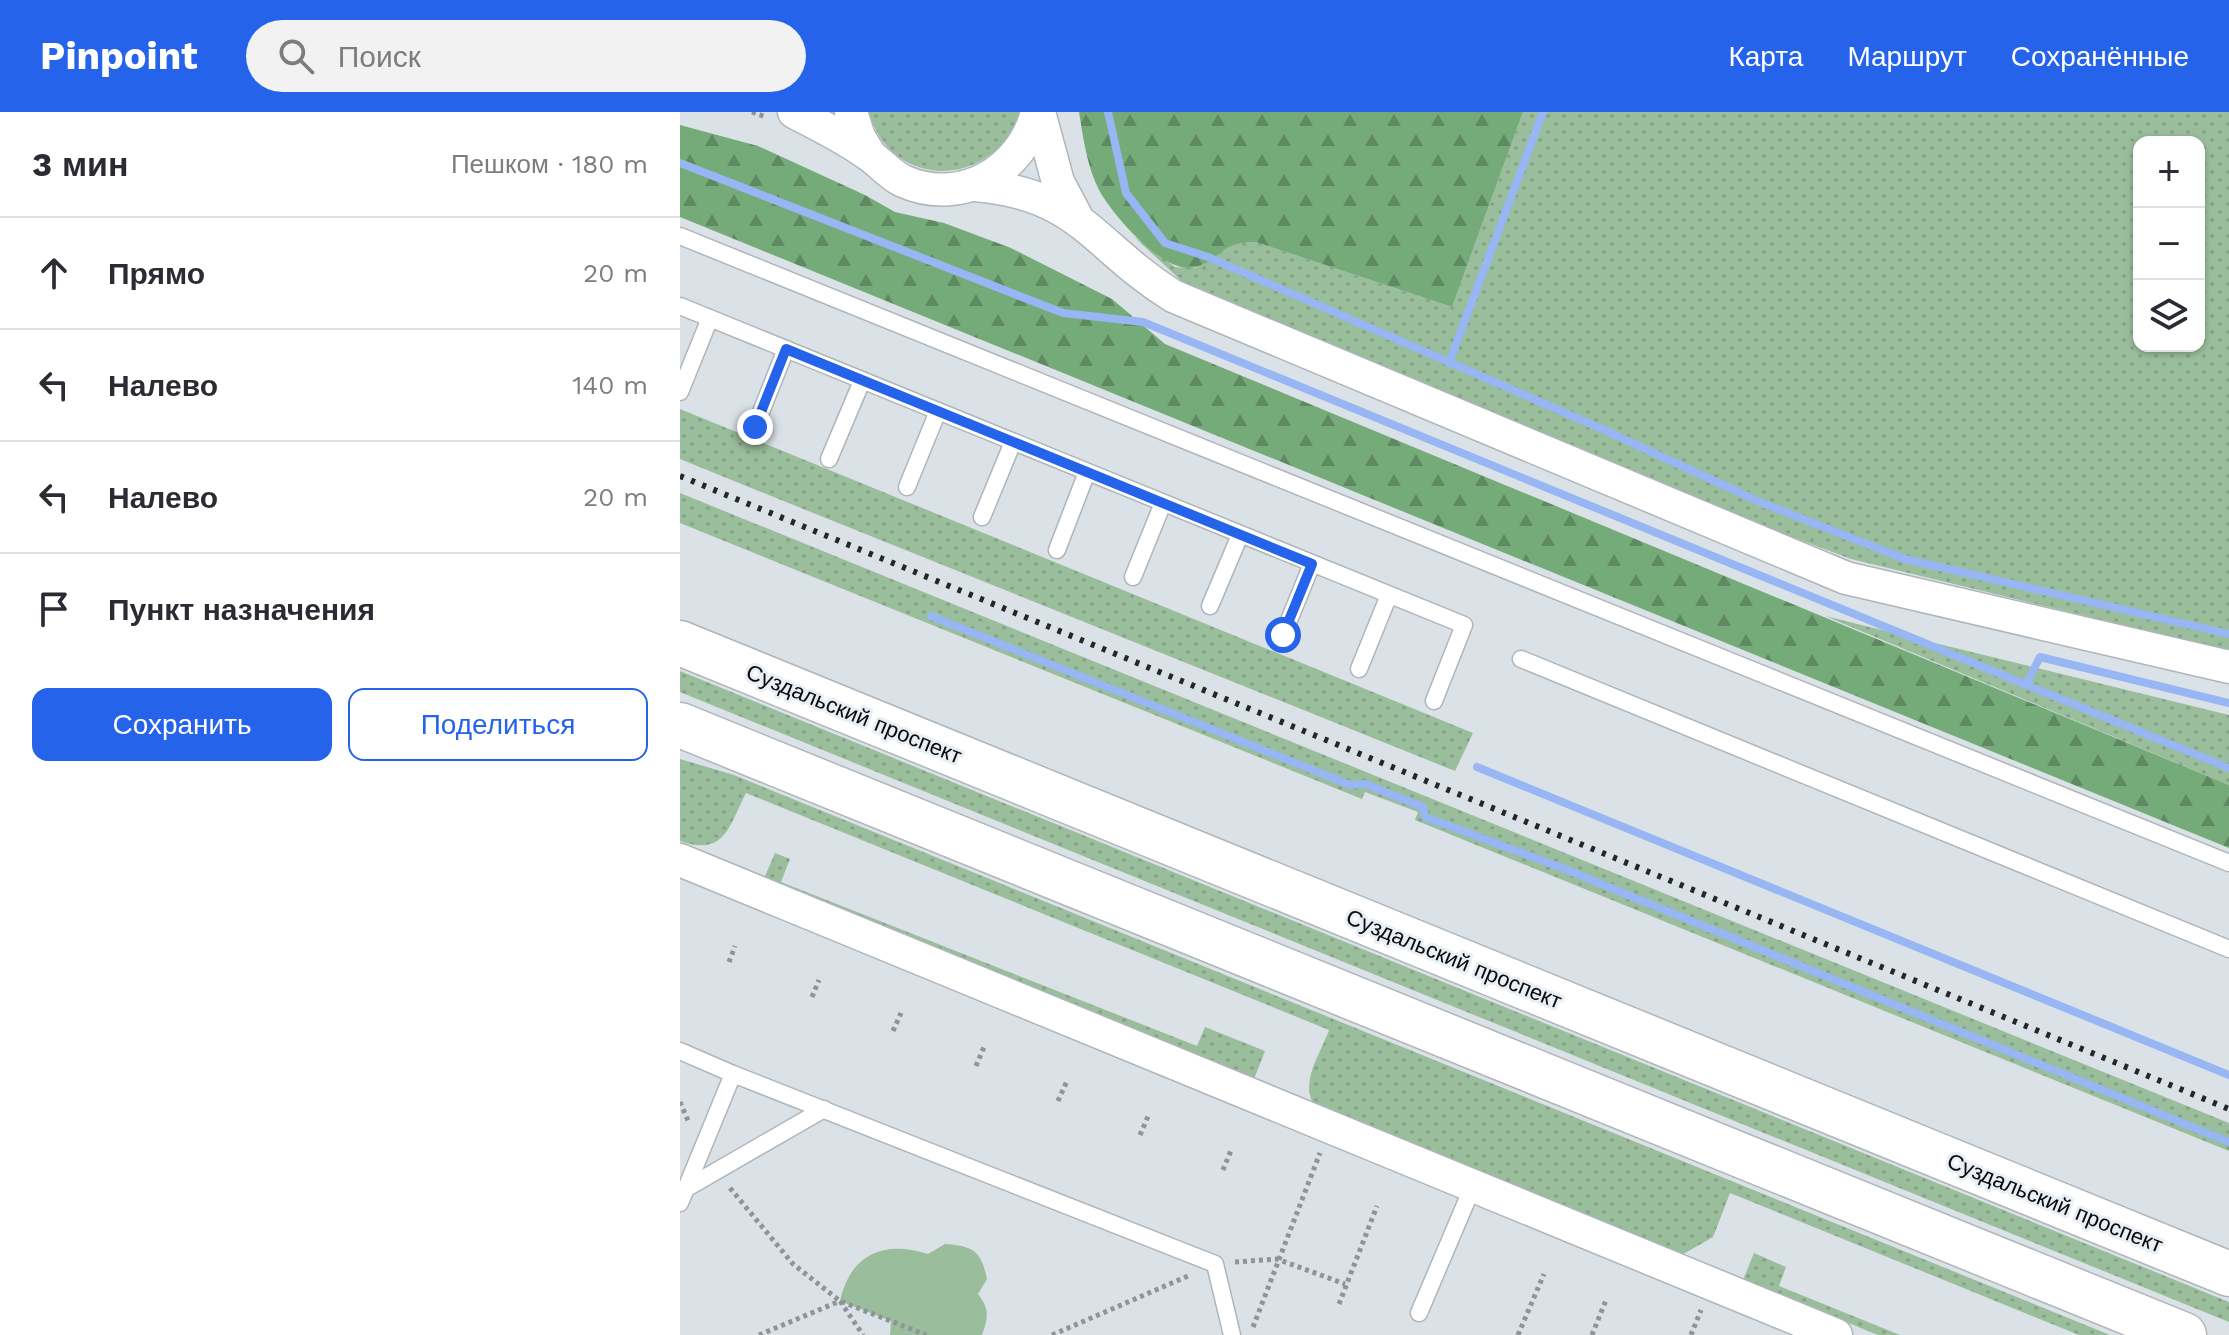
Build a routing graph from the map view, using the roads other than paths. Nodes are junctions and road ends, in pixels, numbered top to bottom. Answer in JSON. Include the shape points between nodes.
{"nodes":[{"id":1,"x":794,"y":112,"type":"edge"},
{"id":2,"x":851,"y":112,"type":"edge"},
{"id":3,"x":1038,"y":112,"type":"edge"},
{"id":4,"x":870,"y":155,"type":"junction"},
{"id":5,"x":975,"y":185,"type":"junction"},
{"id":6,"x":1076,"y":216,"type":"junction"},
{"id":7,"x":680,"y":236,"type":"edge"},
{"id":8,"x":680,"y":306,"type":"edge"},
{"id":9,"x":710,"y":318,"type":"junction"},
{"id":10,"x":786,"y":349,"type":"junction"},
{"id":11,"x":862,"y":381,"type":"junction"},
{"id":12,"x":680,"y":392,"type":"edge"},
{"id":13,"x":938,"y":411,"type":"junction"},
{"id":14,"x":755,"y":427,"type":"dead end"},
{"id":15,"x":1013,"y":442,"type":"junction"},
{"id":16,"x":829,"y":459,"type":"dead end"},
{"id":17,"x":1087,"y":472,"type":"junction"},
{"id":18,"x":907,"y":487,"type":"dead end"},
{"id":19,"x":1163,"y":503,"type":"junction"},
{"id":20,"x":982,"y":517,"type":"dead end"},
{"id":21,"x":1240,"y":535,"type":"junction"},
{"id":22,"x":1057,"y":550,"type":"dead end"},
{"id":23,"x":1312,"y":564,"type":"junction"},
{"id":24,"x":1133,"y":577,"type":"dead end"},
{"id":25,"x":1389,"y":595,"type":"junction"},
{"id":26,"x":1210,"y":606,"type":"dead end"},
{"id":27,"x":1283,"y":635,"type":"dead end"},
{"id":28,"x":680,"y":643,"type":"edge"},
{"id":29,"x":1521,"y":659,"type":"dead end"},
{"id":30,"x":2229,"y":667,"type":"edge"},
{"id":31,"x":1359,"y":669,"type":"dead end"},
{"id":32,"x":1434,"y":701,"type":"dead end"},
{"id":33,"x":680,"y":725,"type":"edge"},
{"id":34,"x":680,"y":860,"type":"edge"},
{"id":35,"x":2229,"y":863,"type":"edge"},
{"id":36,"x":2229,"y":949,"type":"edge"},
{"id":37,"x":680,"y":1051,"type":"edge"},
{"id":38,"x":733,"y":1074,"type":"junction"},
{"id":39,"x":824,"y":1109,"type":"junction"},
{"id":40,"x":1473,"y":1186,"type":"junction"},
{"id":41,"x":683,"y":1196,"type":"edge"},
{"id":42,"x":2229,"y":1274,"type":"edge"},
{"id":43,"x":1419,"y":1313,"type":"dead end"},
{"id":44,"x":1232,"y":1335,"type":"edge"},
{"id":45,"x":1836,"y":1335,"type":"edge"},
{"id":46,"x":2184,"y":1335,"type":"edge"}],
"edges":[{"from":1,"to":4,"type":"street"},
{"from":2,"to":4,"type":"street"},
{"from":3,"to":5,"type":"street","via":[[1011,162]]},
{"from":3,"to":6,"type":"street","via":[[1058,182]]},
{"from":4,"to":5,"type":"street","via":[[892,174],[918,186],[937,190]]},
{"from":5,"to":6,"type":"street","via":[[1045,198]]},
{"from":6,"to":30,"type":"street","via":[[1144,278],[1173,296],[1846,578]]},
{"from":7,"to":35,"type":"lane"},
{"from":8,"to":9,"type":"lane"},
{"from":9,"to":10,"type":"lane"},
{"from":9,"to":12,"type":"lane"},
{"from":10,"to":11,"type":"lane"},
{"from":10,"to":14,"type":"lane"},
{"from":11,"to":13,"type":"lane"},
{"from":11,"to":16,"type":"lane"},
{"from":13,"to":15,"type":"lane"},
{"from":13,"to":18,"type":"lane"},
{"from":15,"to":17,"type":"lane"},
{"from":15,"to":20,"type":"lane"},
{"from":17,"to":19,"type":"lane"},
{"from":17,"to":22,"type":"lane"},
{"from":19,"to":21,"type":"lane"},
{"from":19,"to":24,"type":"lane"},
{"from":21,"to":23,"type":"lane"},
{"from":21,"to":26,"type":"lane"},
{"from":23,"to":25,"type":"lane"},
{"from":23,"to":27,"type":"lane"},
{"from":25,"to":31,"type":"lane"},
{"from":25,"to":32,"type":"lane","via":[[1464,625]]},
{"from":28,"to":42,"type":"main road","name":"Суздальский проспект"},
{"from":29,"to":36,"type":"lane"},
{"from":33,"to":46,"type":"main road"},
{"from":34,"to":40,"type":"street"},
{"from":37,"to":38,"type":"lane"},
{"from":38,"to":39,"type":"lane"},
{"from":38,"to":41,"type":"lane"},
{"from":39,"to":41,"type":"lane","via":[[715,1170]]},
{"from":39,"to":44,"type":"lane","via":[[1215,1264]]},
{"from":40,"to":43,"type":"lane"},
{"from":40,"to":45,"type":"street"}]}
